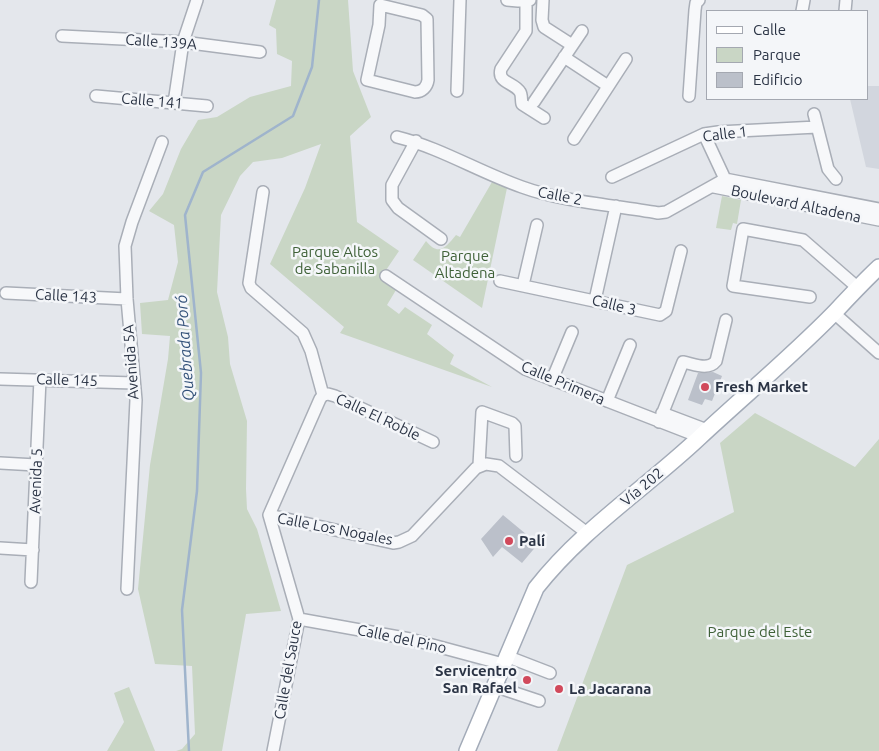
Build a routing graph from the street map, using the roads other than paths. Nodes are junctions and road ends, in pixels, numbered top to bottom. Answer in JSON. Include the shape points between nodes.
{"nodes":[{"id":1,"x":197,"y":0,"type":"edge"},
{"id":2,"x":460,"y":0,"type":"edge"},
{"id":3,"x":507,"y":0,"type":"edge"},
{"id":4,"x":528,"y":0,"type":"edge"},
{"id":5,"x":543,"y":0,"type":"edge"},
{"id":6,"x":699,"y":0,"type":"edge"},
{"id":7,"x":380,"y":2,"type":"edge"},
{"id":8,"x":582,"y":31,"type":"dead end"},
{"id":9,"x":62,"y":36,"type":"dead end"},
{"id":10,"x":183,"y":42,"type":"junction"},
{"id":11,"x":572,"y":45,"type":"junction"},
{"id":12,"x":260,"y":52,"type":"dead end"},
{"id":13,"x":564,"y":57,"type":"junction"},
{"id":14,"x":626,"y":59,"type":"dead end"},
{"id":15,"x":608,"y":86,"type":"junction"},
{"id":16,"x":457,"y":90,"type":"dead end"},
{"id":17,"x":96,"y":96,"type":"dead end"},
{"id":18,"x":689,"y":96,"type":"dead end"},
{"id":19,"x":534,"y":102,"type":"dead end"},
{"id":20,"x":174,"y":103,"type":"junction"},
{"id":21,"x":207,"y":106,"type":"dead end"},
{"id":22,"x":814,"y":114,"type":"dead end"},
{"id":23,"x":544,"y":118,"type":"dead end"},
{"id":24,"x":817,"y":127,"type":"junction"},
{"id":25,"x":704,"y":134,"type":"junction"},
{"id":26,"x":397,"y":137,"type":"dead end"},
{"id":27,"x":574,"y":139,"type":"dead end"},
{"id":28,"x":162,"y":142,"type":"dead end"},
{"id":29,"x":416,"y":142,"type":"junction"},
{"id":30,"x":612,"y":177,"type":"dead end"},
{"id":31,"x":725,"y":179,"type":"junction"},
{"id":32,"x":836,"y":179,"type":"dead end"},
{"id":33,"x":714,"y":187,"type":"junction"},
{"id":34,"x":263,"y":192,"type":"dead end"},
{"id":35,"x":796,"y":198,"type":"junction"},
{"id":36,"x":616,"y":206,"type":"junction"},
{"id":37,"x":871,"y":211,"type":"edge"},
{"id":38,"x":879,"y":220,"type":"edge"},
{"id":39,"x":537,"y":225,"type":"dead end"},
{"id":40,"x":441,"y":239,"type":"dead end"},
{"id":41,"x":681,"y":251,"type":"dead end"},
{"id":42,"x":879,"y":267,"type":"edge"},
{"id":43,"x":386,"y":276,"type":"dead end"},
{"id":44,"x":500,"y":281,"type":"dead end"},
{"id":45,"x":523,"y":285,"type":"junction"},
{"id":46,"x":857,"y":287,"type":"junction"},
{"id":47,"x":6,"y":293,"type":"dead end"},
{"id":48,"x":810,"y":297,"type":"dead end"},
{"id":49,"x":127,"y":299,"type":"junction"},
{"id":50,"x":595,"y":300,"type":"junction"},
{"id":51,"x":834,"y":313,"type":"junction"},
{"id":52,"x":726,"y":320,"type":"dead end"},
{"id":53,"x":572,"y":332,"type":"dead end"},
{"id":54,"x":630,"y":345,"type":"dead end"},
{"id":55,"x":879,"y":353,"type":"edge"},
{"id":56,"x":0,"y":379,"type":"edge"},
{"id":57,"x":40,"y":379,"type":"junction"},
{"id":58,"x":552,"y":380,"type":"junction"},
{"id":59,"x":134,"y":383,"type":"junction"},
{"id":60,"x":323,"y":395,"type":"junction"},
{"id":61,"x":607,"y":401,"type":"junction"},
{"id":62,"x":660,"y":417,"type":"junction"},
{"id":63,"x":704,"y":434,"type":"junction"},
{"id":64,"x":433,"y":442,"type":"dead end"},
{"id":65,"x":516,"y":456,"type":"dead end"},
{"id":66,"x":0,"y":463,"type":"edge"},
{"id":67,"x":36,"y":465,"type":"junction"},
{"id":68,"x":479,"y":465,"type":"junction"},
{"id":69,"x":269,"y":515,"type":"junction"},
{"id":70,"x":587,"y":534,"type":"junction"},
{"id":71,"x":0,"y":548,"type":"edge"},
{"id":72,"x":33,"y":550,"type":"junction"},
{"id":73,"x":31,"y":582,"type":"dead end"},
{"id":74,"x":127,"y":589,"type":"dead end"},
{"id":75,"x":300,"y":619,"type":"junction"},
{"id":76,"x":504,"y":660,"type":"junction"},
{"id":77,"x":550,"y":674,"type":"dead end"},
{"id":78,"x":494,"y":686,"type":"junction"},
{"id":79,"x":539,"y":701,"type":"dead end"},
{"id":80,"x":274,"y":751,"type":"edge"},
{"id":81,"x":467,"y":751,"type":"edge"}],
"edges":[{"from":1,"to":10,"type":"street"},
{"from":2,"to":16,"type":"street"},
{"from":3,"to":4,"type":"street"},
{"from":4,"to":23,"type":"street","via":[[526,30],[501,69],[500,76],[519,90],[522,104]]},
{"from":5,"to":11,"type":"street","via":[[544,27]]},
{"from":6,"to":18,"type":"street","via":[[695,10]]},
{"from":7,"to":7,"type":"street","via":[[379,25],[367,80],[420,91],[428,80],[427,20],[422,15]]},
{"from":8,"to":11,"type":"street"},
{"from":9,"to":10,"type":"street","name":"Calle 139A"},
{"from":10,"to":12,"type":"street","name":"Calle 139A"},
{"from":10,"to":20,"type":"street"},
{"from":11,"to":13,"type":"street"},
{"from":13,"to":15,"type":"street"},
{"from":13,"to":19,"type":"street"},
{"from":14,"to":15,"type":"street"},
{"from":15,"to":27,"type":"street"},
{"from":17,"to":20,"type":"street","name":"Calle 141"},
{"from":20,"to":21,"type":"street","name":"Calle 141"},
{"from":22,"to":24,"type":"street"},
{"from":24,"to":25,"type":"street","name":"Calle 1"},
{"from":24,"to":32,"type":"street","via":[[828,169]]},
{"from":25,"to":30,"type":"street","name":"Calle 1"},
{"from":25,"to":31,"type":"street"},
{"from":26,"to":29,"type":"street","name":"Calle 2"},
{"from":28,"to":49,"type":"street","name":"Avenida 5A","via":[[125,246]]},
{"from":29,"to":36,"type":"street","name":"Calle 2","via":[[522,187]]},
{"from":29,"to":40,"type":"street","via":[[392,185],[392,200],[398,208]]},
{"from":31,"to":33,"type":"street","name":"Calle 2"},
{"from":31,"to":35,"type":"street","name":"Boulevard Altadena"},
{"from":33,"to":35,"type":"street","name":"Boulevard Altadena"},
{"from":33,"to":36,"type":"street","name":"Calle 2","via":[[666,212]]},
{"from":34,"to":60,"type":"street","via":[[249,283],[303,333]]},
{"from":35,"to":37,"type":"street","name":"Boulevard Altadena"},
{"from":36,"to":50,"type":"street"},
{"from":37,"to":38,"type":"street","name":"Boulevard Altadena"},
{"from":39,"to":45,"type":"street"},
{"from":41,"to":50,"type":"street","name":"Calle 3","via":[[664,314],[655,315]]},
{"from":42,"to":46,"type":"main road","name":"Vía 202"},
{"from":43,"to":58,"type":"street","name":"Calle Primera","via":[[525,369]]},
{"from":44,"to":45,"type":"street","name":"Calle 3"},
{"from":45,"to":50,"type":"street","name":"Calle 3"},
{"from":46,"to":48,"type":"street","via":[[804,240],[743,229],[733,286]]},
{"from":46,"to":51,"type":"main road","name":"Vía 202"},
{"from":47,"to":49,"type":"street","name":"Calle 143"},
{"from":49,"to":59,"type":"street","name":"Avenida 5A"},
{"from":51,"to":55,"type":"street"},
{"from":51,"to":63,"type":"main road","name":"Vía 202"},
{"from":52,"to":62,"type":"street","via":[[714,364],[704,367],[683,362]]},
{"from":53,"to":58,"type":"street"},
{"from":54,"to":61,"type":"street"},
{"from":56,"to":57,"type":"street","name":"Calle 145"},
{"from":57,"to":59,"type":"street","name":"Calle 145"},
{"from":57,"to":67,"type":"street","name":"Avenida 5"},
{"from":58,"to":61,"type":"street","name":"Calle Primera"},
{"from":59,"to":74,"type":"street","name":"Avenida 5A","via":[[136,400]]},
{"from":60,"to":64,"type":"street","name":"Calle El Roble","via":[[334,396]]},
{"from":60,"to":69,"type":"street"},
{"from":61,"to":62,"type":"street","name":"Calle Primera"},
{"from":62,"to":63,"type":"street","name":"Calle Primera"},
{"from":63,"to":70,"type":"main road","name":"Vía 202"},
{"from":65,"to":68,"type":"street","via":[[515,426],[482,412]]},
{"from":66,"to":67,"type":"street"},
{"from":67,"to":72,"type":"street","name":"Avenida 5"},
{"from":68,"to":69,"type":"street","name":"Calle Los Nogales","via":[[412,536],[399,542]]},
{"from":68,"to":70,"type":"street","via":[[499,466]]},
{"from":69,"to":75,"type":"street","name":"Calle del Sauce"},
{"from":70,"to":76,"type":"main road","name":"Vía 202","via":[[553,566],[536,588]]},
{"from":71,"to":72,"type":"street"},
{"from":72,"to":73,"type":"street","name":"Avenida 5"},
{"from":75,"to":76,"type":"street","name":"Calle del Pino"},
{"from":75,"to":80,"type":"street","name":"Calle del Sauce"},
{"from":76,"to":77,"type":"street","name":"Calle del Pino"},
{"from":76,"to":78,"type":"main road","name":"Vía 202"},
{"from":78,"to":79,"type":"street"},
{"from":78,"to":81,"type":"main road","name":"Vía 202"}]}
